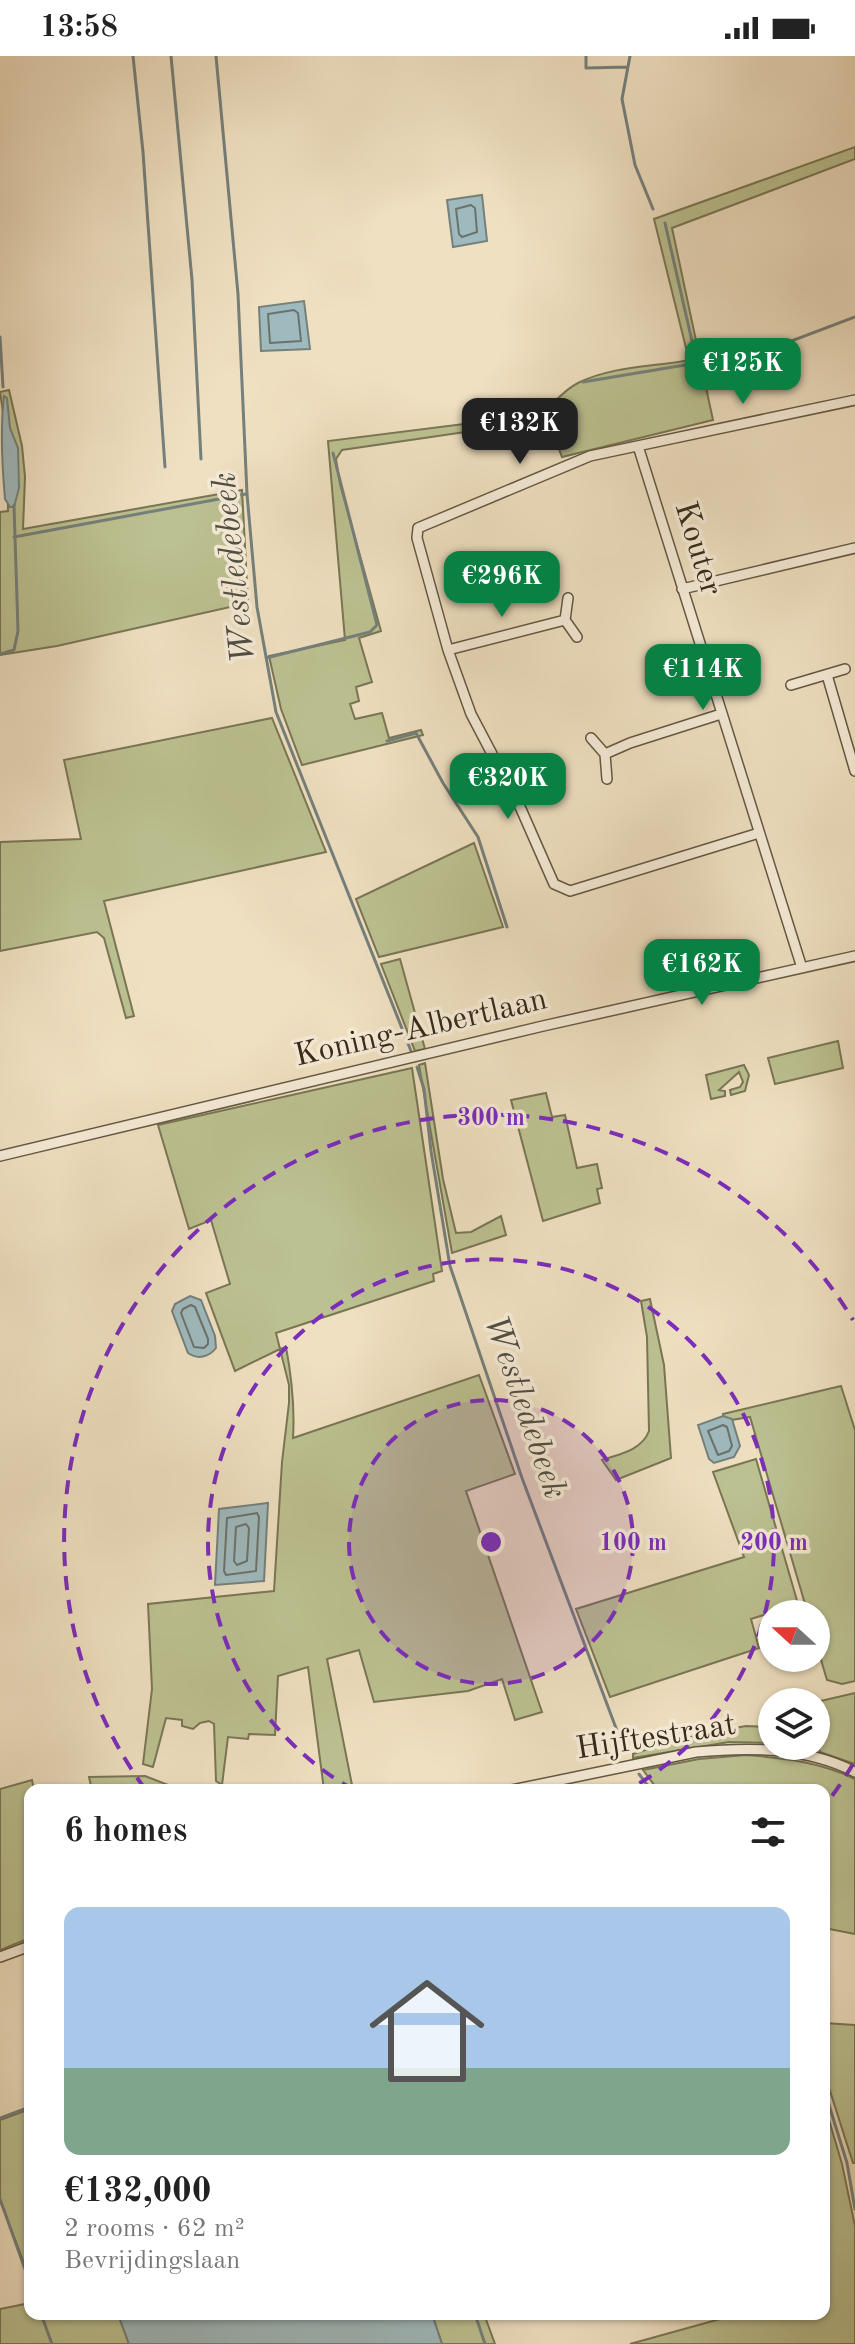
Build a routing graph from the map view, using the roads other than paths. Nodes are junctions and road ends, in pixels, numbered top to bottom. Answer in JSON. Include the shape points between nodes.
{"nodes":[{"id":1,"x":855,"y":400,"type":"edge"},
{"id":2,"x":638,"y":446,"type":"junction"},
{"id":3,"x":855,"y":548,"type":"edge"},
{"id":4,"x":682,"y":589,"type":"junction"},
{"id":5,"x":568,"y":598,"type":"dead end"},
{"id":6,"x":565,"y":620,"type":"junction"},
{"id":7,"x":577,"y":637,"type":"dead end"},
{"id":8,"x":448,"y":650,"type":"junction"},
{"id":9,"x":845,"y":669,"type":"dead end"},
{"id":10,"x":827,"y":675,"type":"junction"},
{"id":11,"x":791,"y":685,"type":"dead end"},
{"id":12,"x":721,"y":714,"type":"junction"},
{"id":13,"x":591,"y":738,"type":"dead end"},
{"id":14,"x":605,"y":754,"type":"junction"},
{"id":15,"x":855,"y":771,"type":"edge"},
{"id":16,"x":607,"y":779,"type":"dead end"},
{"id":17,"x":759,"y":833,"type":"junction"},
{"id":18,"x":855,"y":956,"type":"edge"},
{"id":19,"x":802,"y":968,"type":"junction"},
{"id":20,"x":0,"y":1156,"type":"edge"},
{"id":21,"x":855,"y":1772,"type":"edge"},
{"id":22,"x":541,"y":1784,"type":"edge"},
{"id":23,"x":24,"y":1948,"type":"edge"},
{"id":24,"x":0,"y":1957,"type":"edge"}],
"edges":[{"from":1,"to":2,"type":"street"},
{"from":2,"to":4,"type":"street","name":"Kouter"},
{"from":2,"to":8,"type":"street","via":[[590,456],[418,528]]},
{"from":3,"to":4,"type":"street"},
{"from":4,"to":12,"type":"street","name":"Kouter"},
{"from":5,"to":6,"type":"street"},
{"from":6,"to":7,"type":"street"},
{"from":6,"to":8,"type":"street"},
{"from":8,"to":17,"type":"street","via":[[471,714],[558,887],[570,891]]},
{"from":9,"to":10,"type":"street"},
{"from":10,"to":11,"type":"street"},
{"from":10,"to":15,"type":"street"},
{"from":12,"to":14,"type":"street"},
{"from":12,"to":17,"type":"street","name":"Kouter"},
{"from":13,"to":14,"type":"street"},
{"from":14,"to":16,"type":"street"},
{"from":17,"to":19,"type":"street","name":"Kouter"},
{"from":18,"to":19,"type":"street","name":"Koning-Albertlaan"},
{"from":19,"to":20,"type":"street","name":"Koning-Albertlaan"},
{"from":21,"to":22,"type":"street","name":"Hijftestraat","via":[[789,1753],[726,1749]]},
{"from":23,"to":24,"type":"street"}]}
